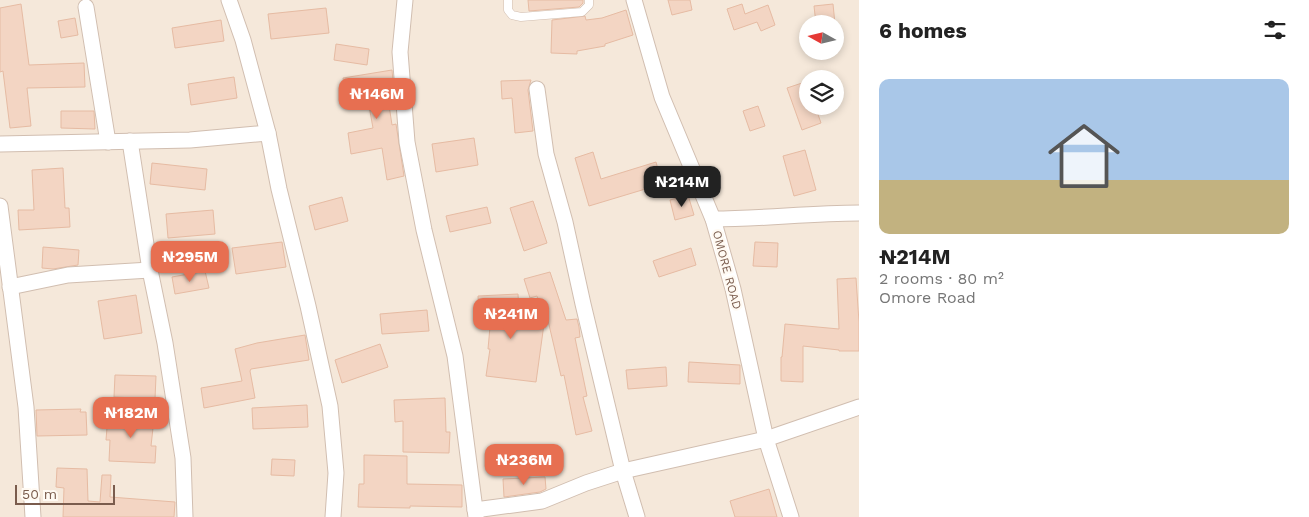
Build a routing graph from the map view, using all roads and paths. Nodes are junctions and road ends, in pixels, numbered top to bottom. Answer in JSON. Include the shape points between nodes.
{"nodes":[{"id":1,"x":229,"y":0,"type":"edge"},
{"id":2,"x":404,"y":0,"type":"edge"},
{"id":3,"x":508,"y":0,"type":"edge"},
{"id":4,"x":589,"y":0,"type":"edge"},
{"id":5,"x":634,"y":0,"type":"edge"},
{"id":6,"x":86,"y":7,"type":"dead end"},
{"id":7,"x":537,"y":90,"type":"dead end"},
{"id":8,"x":268,"y":133,"type":"junction"},
{"id":9,"x":108,"y":142,"type":"junction"},
{"id":10,"x":130,"y":142,"type":"junction"},
{"id":11,"x":0,"y":144,"type":"edge"},
{"id":12,"x":0,"y":206,"type":"edge"},
{"id":13,"x":859,"y":213,"type":"edge"},
{"id":14,"x":713,"y":219,"type":"junction"},
{"id":15,"x":4,"y":270,"type":"edge"},
{"id":16,"x":150,"y":270,"type":"junction"},
{"id":17,"x":10,"y":287,"type":"junction"},
{"id":18,"x":859,"y":407,"type":"edge"},
{"id":19,"x":766,"y":439,"type":"junction"},
{"id":20,"x":623,"y":471,"type":"junction"},
{"id":21,"x":476,"y":514,"type":"edge"},
{"id":22,"x":34,"y":517,"type":"edge"},
{"id":23,"x":185,"y":517,"type":"edge"},
{"id":24,"x":333,"y":517,"type":"edge"},
{"id":25,"x":637,"y":517,"type":"edge"},
{"id":26,"x":791,"y":517,"type":"edge"}],
"edges":[{"from":1,"to":8,"type":"street"},
{"from":2,"to":21,"type":"street","via":[[400,52],[407,142],[424,230],[454,347]]},
{"from":3,"to":4,"type":"lane","via":[[512,16],[521,17],[582,12],[589,5]]},
{"from":5,"to":14,"type":"street","name":"OMORE ROAD","via":[[662,97]]},
{"from":6,"to":9,"type":"street"},
{"from":7,"to":20,"type":"street","via":[[546,154]]},
{"from":8,"to":10,"type":"street"},
{"from":8,"to":24,"type":"street","via":[[330,406],[336,473]]},
{"from":9,"to":10,"type":"street"},
{"from":9,"to":11,"type":"street"},
{"from":10,"to":16,"type":"street"},
{"from":12,"to":15,"type":"street","via":[[6,250]]},
{"from":13,"to":14,"type":"street"},
{"from":14,"to":19,"type":"street","name":"OMORE ROAD","via":[[733,288]]},
{"from":15,"to":17,"type":"street"},
{"from":16,"to":17,"type":"street","via":[[68,276]]},
{"from":16,"to":23,"type":"street","via":[[183,458]]},
{"from":17,"to":22,"type":"street","via":[[26,406]]},
{"from":18,"to":19,"type":"street"},
{"from":19,"to":20,"type":"street"},
{"from":19,"to":26,"type":"street","name":"OMORE ROAD"},
{"from":20,"to":21,"type":"street","via":[[542,501]]},
{"from":20,"to":25,"type":"street"}]}
